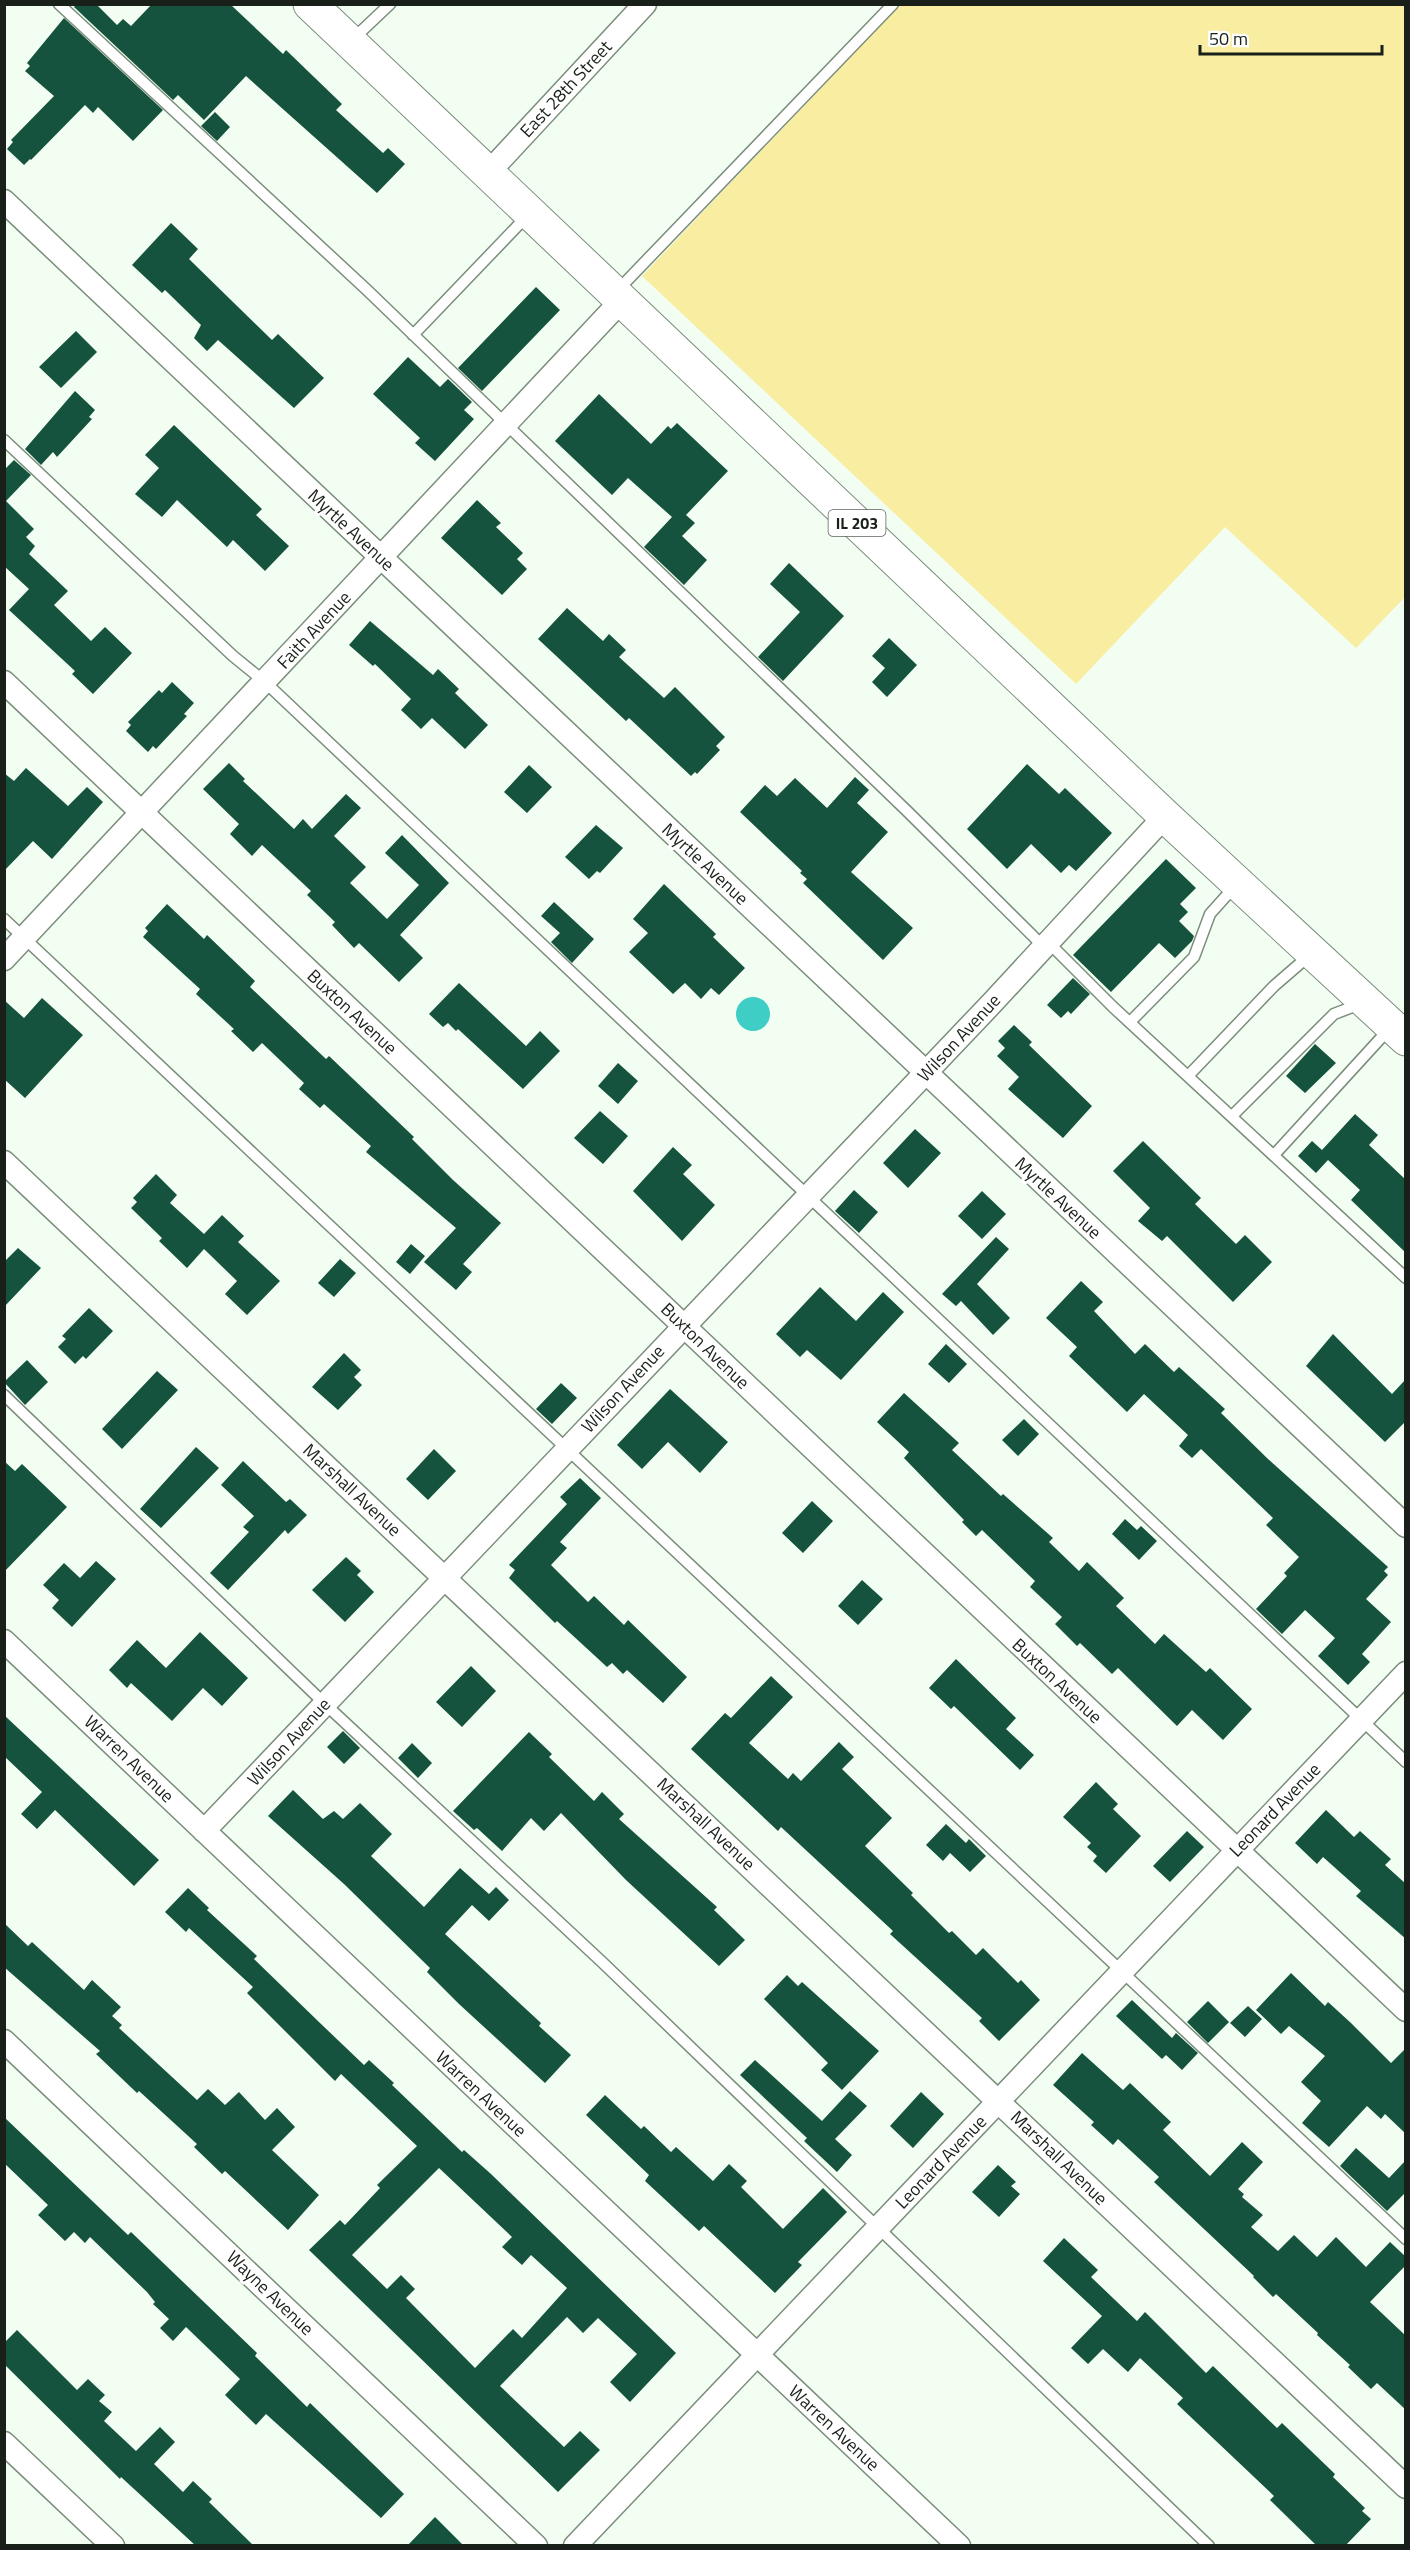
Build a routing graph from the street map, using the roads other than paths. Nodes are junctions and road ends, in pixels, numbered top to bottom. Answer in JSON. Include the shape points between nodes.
{"nodes":[{"id":1,"x":59,"y":4,"type":"edge"},
{"id":2,"x":310,"y":4,"type":"edge"},
{"id":3,"x":390,"y":4,"type":"edge"},
{"id":4,"x":645,"y":4,"type":"edge"},
{"id":5,"x":893,"y":4,"type":"edge"},
{"id":6,"x":350,"y":42,"type":"junction"},
{"id":7,"x":488,"y":173,"type":"junction"},
{"id":8,"x":4,"y":201,"type":"edge"},
{"id":9,"x":530,"y":213,"type":"junction"},
{"id":10,"x":618,"y":297,"type":"junction"},
{"id":11,"x":414,"y":335,"type":"junction"},
{"id":12,"x":506,"y":424,"type":"junction"},
{"id":13,"x":4,"y":440,"type":"edge"},
{"id":14,"x":381,"y":559,"type":"junction"},
{"id":15,"x":4,"y":682,"type":"edge"},
{"id":16,"x":265,"y":682,"type":"junction"},
{"id":17,"x":142,"y":813,"type":"junction"},
{"id":18,"x":1165,"y":816,"type":"junction"},
{"id":19,"x":1238,"y":884,"type":"junction"},
{"id":20,"x":4,"y":919,"type":"edge"},
{"id":21,"x":24,"y":938,"type":"junction"},
{"id":22,"x":1046,"y":945,"type":"junction"},
{"id":23,"x":1311,"y":953,"type":"junction"},
{"id":24,"x":4,"y":959,"type":"edge"},
{"id":25,"x":1363,"y":1002,"type":"junction"},
{"id":26,"x":1130,"y":1022,"type":"junction"},
{"id":27,"x":1399,"y":1032,"type":"edge"},
{"id":28,"x":926,"y":1073,"type":"junction"},
{"id":29,"x":1188,"y":1076,"type":"junction"},
{"id":30,"x":1232,"y":1116,"type":"junction"},
{"id":31,"x":1274,"y":1155,"type":"junction"},
{"id":32,"x":4,"y":1162,"type":"edge"},
{"id":33,"x":808,"y":1196,"type":"junction"},
{"id":34,"x":1406,"y":1278,"type":"edge"},
{"id":35,"x":683,"y":1326,"type":"junction"},
{"id":36,"x":4,"y":1395,"type":"edge"},
{"id":37,"x":568,"y":1448,"type":"junction"},
{"id":38,"x":1406,"y":1526,"type":"edge"},
{"id":39,"x":445,"y":1578,"type":"junction"},
{"id":40,"x":4,"y":1641,"type":"edge"},
{"id":41,"x":1406,"y":1673,"type":"edge"},
{"id":42,"x":325,"y":1704,"type":"junction"},
{"id":43,"x":1361,"y":1720,"type":"junction"},
{"id":44,"x":1406,"y":1762,"type":"edge"},
{"id":45,"x":204,"y":1831,"type":"junction"},
{"id":46,"x":1237,"y":1850,"type":"junction"},
{"id":47,"x":1122,"y":1971,"type":"junction"},
{"id":48,"x":1406,"y":2010,"type":"edge"},
{"id":49,"x":4,"y":2041,"type":"edge"},
{"id":50,"x":999,"y":2101,"type":"junction"},
{"id":51,"x":877,"y":2229,"type":"junction"},
{"id":52,"x":1406,"y":2239,"type":"edge"},
{"id":53,"x":757,"y":2355,"type":"junction"},
{"id":54,"x":4,"y":2443,"type":"edge"},
{"id":55,"x":1406,"y":2487,"type":"edge"},
{"id":56,"x":113,"y":2546,"type":"edge"},
{"id":57,"x":536,"y":2546,"type":"edge"},
{"id":58,"x":574,"y":2546,"type":"edge"},
{"id":59,"x":958,"y":2546,"type":"edge"},
{"id":60,"x":1209,"y":2546,"type":"edge"}],
"edges":[{"from":1,"to":11,"type":"lane"},
{"from":2,"to":6,"type":"main road","number":"IL 203"},
{"from":3,"to":6,"type":"lane"},
{"from":4,"to":7,"type":"street","name":"East 28th Street"},
{"from":5,"to":10,"type":"lane"},
{"from":6,"to":7,"type":"main road","number":"IL 203"},
{"from":7,"to":9,"type":"main road","number":"IL 203"},
{"from":8,"to":14,"type":"street","name":"Myrtle Avenue"},
{"from":9,"to":10,"type":"main road","number":"IL 203"},
{"from":9,"to":11,"type":"lane"},
{"from":10,"to":12,"type":"street","name":"Faith Avenue"},
{"from":10,"to":18,"type":"main road","number":"IL 203"},
{"from":11,"to":12,"type":"lane"},
{"from":12,"to":14,"type":"street","name":"Faith Avenue"},
{"from":12,"to":22,"type":"lane"},
{"from":13,"to":16,"type":"lane"},
{"from":14,"to":16,"type":"street","name":"Faith Avenue"},
{"from":14,"to":28,"type":"street","name":"Myrtle Avenue"},
{"from":15,"to":17,"type":"street","name":"Buxton Avenue"},
{"from":16,"to":17,"type":"street","name":"Faith Avenue"},
{"from":16,"to":33,"type":"lane"},
{"from":17,"to":21,"type":"street","name":"Faith Avenue"},
{"from":17,"to":35,"type":"street","name":"Buxton Avenue"},
{"from":18,"to":19,"type":"main road","number":"IL 203"},
{"from":18,"to":22,"type":"street","name":"Wilson Avenue"},
{"from":19,"to":23,"type":"main road","number":"IL 203"},
{"from":19,"to":26,"type":"lane","via":[[1210,914],[1194,957]]},
{"from":20,"to":21,"type":"lane"},
{"from":21,"to":24,"type":"street","name":"Faith Avenue"},
{"from":21,"to":37,"type":"lane"},
{"from":22,"to":26,"type":"lane"},
{"from":22,"to":28,"type":"street","name":"Wilson Avenue"},
{"from":23,"to":25,"type":"main road","number":"IL 203"},
{"from":23,"to":29,"type":"lane"},
{"from":25,"to":27,"type":"main road","number":"IL 203"},
{"from":25,"to":30,"type":"lane","via":[[1334,1014]]},
{"from":26,"to":29,"type":"lane"},
{"from":27,"to":31,"type":"lane"},
{"from":28,"to":33,"type":"street","name":"Wilson Avenue"},
{"from":28,"to":38,"type":"street","name":"Myrtle Avenue"},
{"from":29,"to":30,"type":"lane"},
{"from":30,"to":31,"type":"lane"},
{"from":31,"to":34,"type":"lane"},
{"from":32,"to":39,"type":"street","name":"Marshall Avenue"},
{"from":33,"to":35,"type":"street","name":"Wilson Avenue"},
{"from":33,"to":43,"type":"lane"},
{"from":35,"to":37,"type":"street","name":"Wilson Avenue"},
{"from":35,"to":46,"type":"street","name":"Buxton Avenue"},
{"from":36,"to":42,"type":"lane"},
{"from":37,"to":39,"type":"street","name":"Wilson Avenue"},
{"from":37,"to":47,"type":"lane"},
{"from":39,"to":42,"type":"street","name":"Wilson Avenue"},
{"from":39,"to":50,"type":"street","name":"Marshall Avenue"},
{"from":40,"to":45,"type":"street","name":"Warren Avenue"},
{"from":41,"to":43,"type":"street","name":"Leonard Avenue"},
{"from":42,"to":45,"type":"street","name":"Wilson Avenue"},
{"from":42,"to":51,"type":"lane","via":[[602,1962]]},
{"from":43,"to":44,"type":"lane"},
{"from":43,"to":46,"type":"street","name":"Leonard Avenue"},
{"from":45,"to":53,"type":"street","name":"Warren Avenue"},
{"from":46,"to":47,"type":"street","name":"Leonard Avenue"},
{"from":46,"to":48,"type":"street","name":"Buxton Avenue"},
{"from":47,"to":50,"type":"street","name":"Leonard Avenue"},
{"from":47,"to":52,"type":"lane"},
{"from":49,"to":57,"type":"street","name":"Wayne Avenue"},
{"from":50,"to":51,"type":"street","name":"Leonard Avenue"},
{"from":50,"to":55,"type":"street","name":"Marshall Avenue"},
{"from":51,"to":53,"type":"street","name":"Leonard Avenue"},
{"from":51,"to":60,"type":"lane"},
{"from":53,"to":58,"type":"street","name":"Leonard Avenue"},
{"from":53,"to":59,"type":"street","name":"Warren Avenue"},
{"from":54,"to":56,"type":"street"}]}
